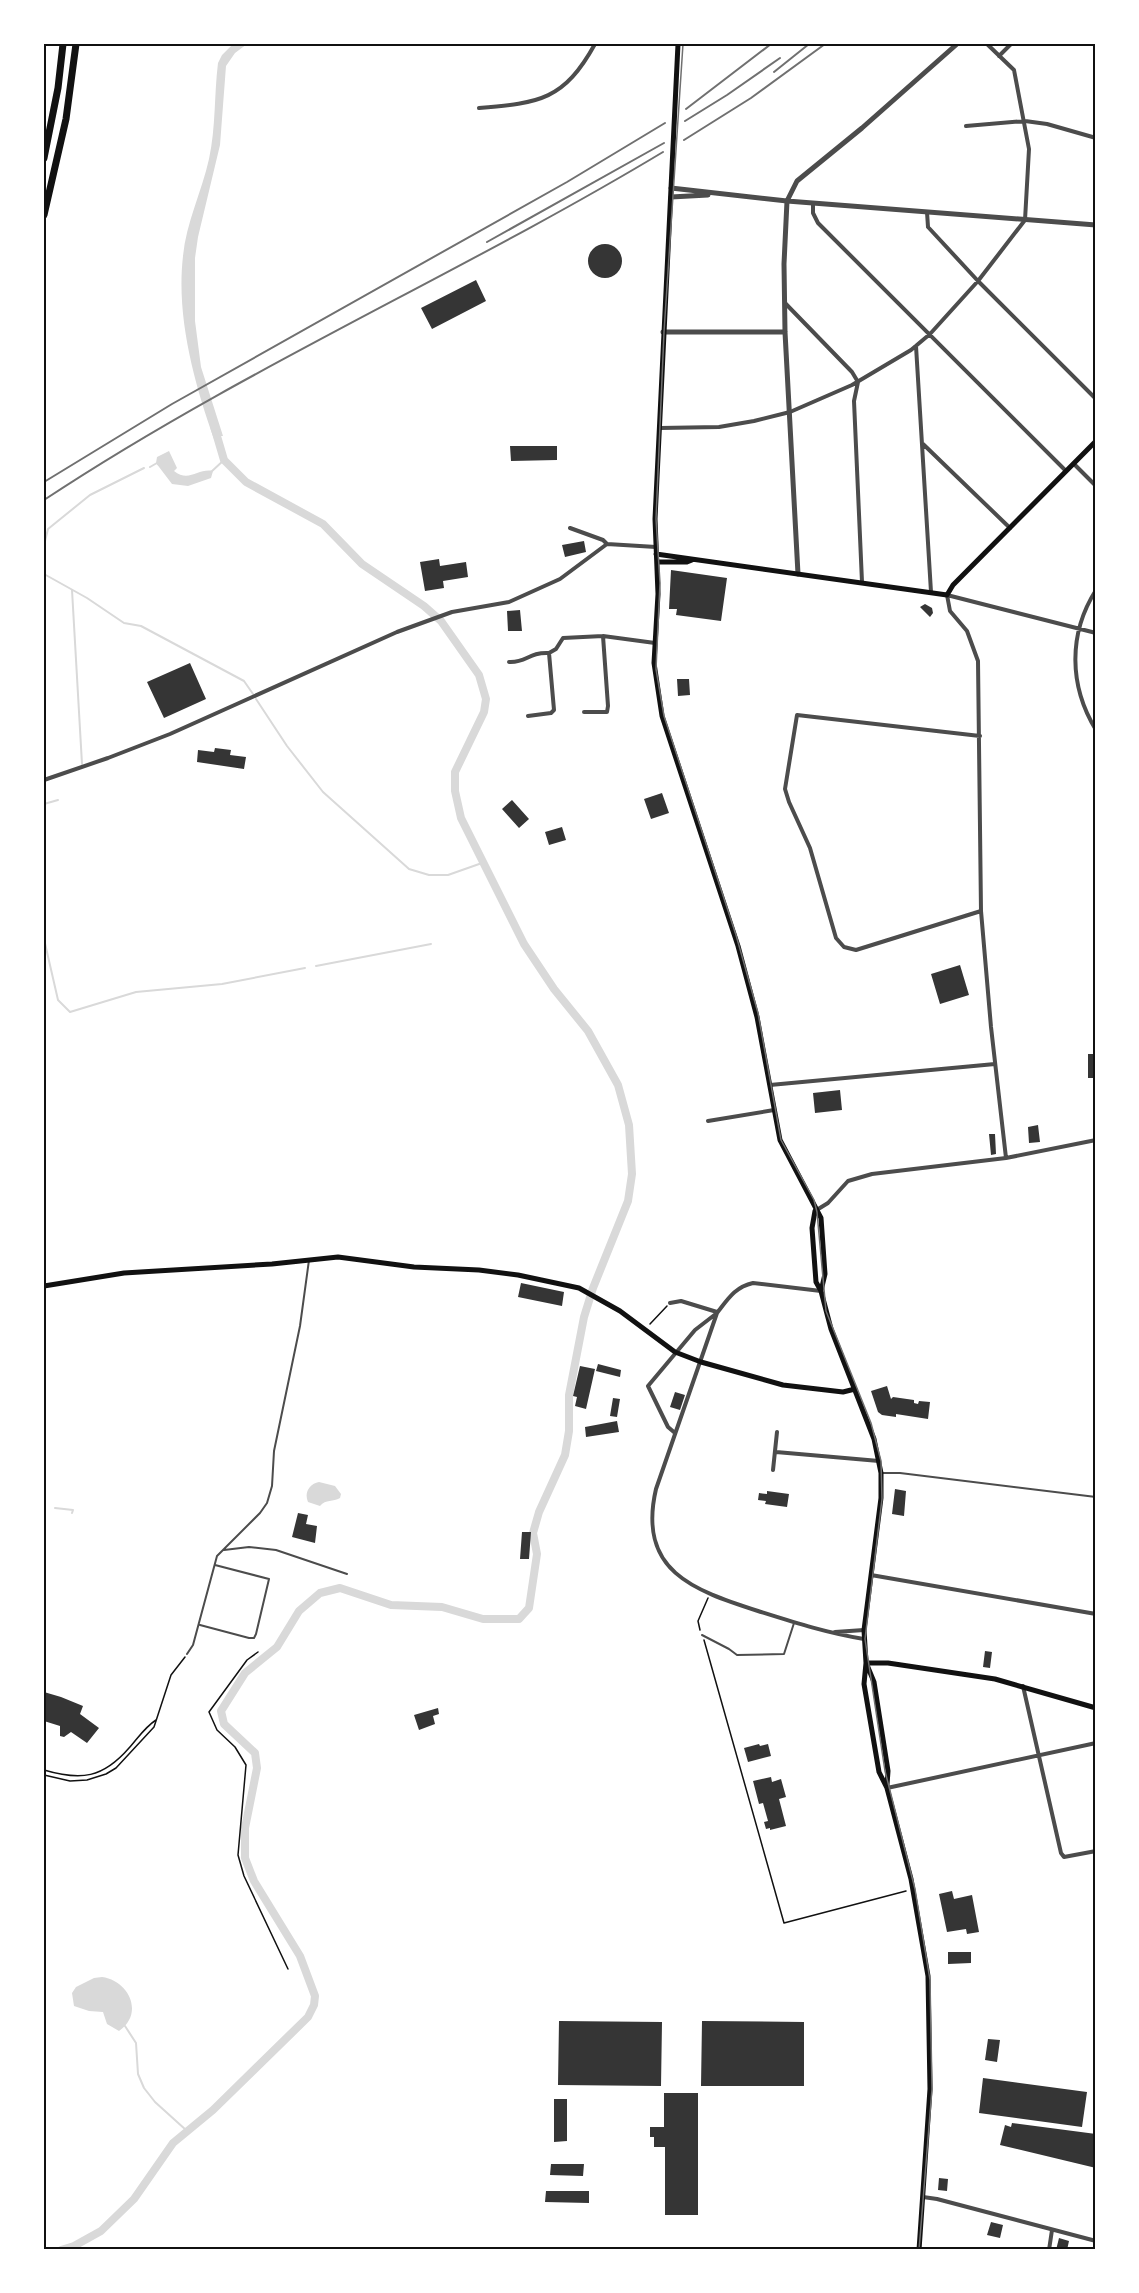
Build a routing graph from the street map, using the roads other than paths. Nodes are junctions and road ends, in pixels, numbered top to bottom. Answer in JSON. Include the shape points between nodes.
{"nodes":[{"id":1,"x":63,"y":44,"type":"edge"},
{"id":2,"x":76,"y":44,"type":"edge"},
{"id":3,"x":595,"y":44,"type":"edge"},
{"id":4,"x":678,"y":44,"type":"edge"},
{"id":5,"x":957,"y":44,"type":"edge"},
{"id":6,"x":987,"y":44,"type":"edge"},
{"id":7,"x":1011,"y":44,"type":"edge"},
{"id":8,"x":999,"y":56,"type":"junction"},
{"id":9,"x":479,"y":108,"type":"dead end"},
{"id":10,"x":1025,"y":121,"type":"junction"},
{"id":11,"x":966,"y":126,"type":"dead end"},
{"id":12,"x":1095,"y":138,"type":"edge"},
{"id":13,"x":44,"y":158,"type":"edge"},
{"id":14,"x":671,"y":188,"type":"junction"},
{"id":15,"x":713,"y":194,"type":"junction"},
{"id":16,"x":671,"y":197,"type":"junction"},
{"id":17,"x":787,"y":201,"type":"junction"},
{"id":18,"x":813,"y":203,"type":"junction"},
{"id":19,"x":927,"y":213,"type":"junction"},
{"id":20,"x":44,"y":215,"type":"edge"},
{"id":21,"x":1025,"y":220,"type":"junction"},
{"id":22,"x":1095,"y":225,"type":"edge"},
{"id":23,"x":978,"y":281,"type":"junction"},
{"id":24,"x":784,"y":302,"type":"junction"},
{"id":25,"x":663,"y":332,"type":"junction"},
{"id":26,"x":785,"y":332,"type":"junction"},
{"id":27,"x":930,"y":334,"type":"junction"},
{"id":28,"x":916,"y":345,"type":"junction"},
{"id":29,"x":858,"y":382,"type":"junction"},
{"id":30,"x":1095,"y":399,"type":"edge"},
{"id":31,"x":790,"y":412,"type":"junction"},
{"id":32,"x":659,"y":428,"type":"junction"},
{"id":33,"x":1095,"y":441,"type":"edge"},
{"id":34,"x":923,"y":443,"type":"junction"},
{"id":35,"x":1074,"y":463,"type":"junction"},
{"id":36,"x":1066,"y":471,"type":"junction"},
{"id":37,"x":1095,"y":486,"type":"edge"},
{"id":38,"x":570,"y":528,"type":"dead end"},
{"id":39,"x":1010,"y":528,"type":"junction"},
{"id":40,"x":607,"y":544,"type":"junction"},
{"id":41,"x":656,"y":550,"type":"junction"},
{"id":42,"x":692,"y":560,"type":"junction"},
{"id":43,"x":657,"y":562,"type":"junction"},
{"id":44,"x":798,"y":574,"type":"junction"},
{"id":45,"x":861,"y":582,"type":"junction"},
{"id":46,"x":1095,"y":590,"type":"edge"},
{"id":47,"x":931,"y":592,"type":"junction"},
{"id":48,"x":947,"y":595,"type":"junction"},
{"id":49,"x":1079,"y":628,"type":"junction"},
{"id":50,"x":1095,"y":633,"type":"edge"},
{"id":51,"x":603,"y":636,"type":"junction"},
{"id":52,"x":655,"y":644,"type":"junction"},
{"id":53,"x":549,"y":653,"type":"junction"},
{"id":54,"x":509,"y":662,"type":"dead end"},
{"id":55,"x":584,"y":712,"type":"dead end"},
{"id":56,"x":528,"y":716,"type":"dead end"},
{"id":57,"x":1095,"y":730,"type":"edge"},
{"id":58,"x":980,"y":736,"type":"junction"},
{"id":59,"x":44,"y":780,"type":"edge"},
{"id":60,"x":981,"y":911,"type":"junction"},
{"id":61,"x":995,"y":1064,"type":"junction"},
{"id":62,"x":769,"y":1085,"type":"junction"},
{"id":63,"x":774,"y":1110,"type":"junction"},
{"id":64,"x":708,"y":1121,"type":"dead end"},
{"id":65,"x":1095,"y":1140,"type":"edge"},
{"id":66,"x":1006,"y":1158,"type":"junction"},
{"id":67,"x":815,"y":1211,"type":"junction"},
{"id":68,"x":309,"y":1259,"type":"junction"},
{"id":69,"x":44,"y":1286,"type":"edge"},
{"id":70,"x":821,"y":1291,"type":"junction"},
{"id":71,"x":670,"y":1303,"type":"road end"},
{"id":72,"x":717,"y":1313,"type":"junction"},
{"id":73,"x":675,"y":1352,"type":"junction"},
{"id":74,"x":701,"y":1362,"type":"junction"},
{"id":75,"x":855,"y":1389,"type":"junction"},
{"id":76,"x":777,"y":1432,"type":"dead end"},
{"id":77,"x":675,"y":1433,"type":"junction"},
{"id":78,"x":776,"y":1452,"type":"junction"},
{"id":79,"x":879,"y":1461,"type":"junction"},
{"id":80,"x":773,"y":1470,"type":"dead end"},
{"id":81,"x":881,"y":1473,"type":"junction"},
{"id":82,"x":1095,"y":1497,"type":"edge"},
{"id":83,"x":224,"y":1550,"type":"junction"},
{"id":84,"x":215,"y":1565,"type":"junction"},
{"id":85,"x":347,"y":1574,"type":"dead end"},
{"id":86,"x":871,"y":1575,"type":"junction"},
{"id":87,"x":1095,"y":1614,"type":"edge"},
{"id":88,"x":794,"y":1623,"type":"junction"},
{"id":89,"x":200,"y":1625,"type":"junction"},
{"id":90,"x":864,"y":1630,"type":"junction"},
{"id":91,"x":831,"y":1633,"type":"junction"},
{"id":92,"x":702,"y":1635,"type":"road end"},
{"id":93,"x":864,"y":1639,"type":"junction"},
{"id":94,"x":187,"y":1654,"type":"road end"},
{"id":95,"x":866,"y":1663,"type":"junction"},
{"id":96,"x":1023,"y":1686,"type":"junction"},
{"id":97,"x":1095,"y":1708,"type":"edge"},
{"id":98,"x":1095,"y":1743,"type":"edge"},
{"id":99,"x":1039,"y":1755,"type":"junction"},
{"id":100,"x":887,"y":1788,"type":"junction"},
{"id":101,"x":1095,"y":1851,"type":"edge"},
{"id":102,"x":922,"y":2197,"type":"junction"},
{"id":103,"x":1052,"y":2230,"type":"junction"},
{"id":104,"x":1095,"y":2241,"type":"edge"},
{"id":105,"x":919,"y":2250,"type":"edge"},
{"id":106,"x":1049,"y":2250,"type":"edge"}],
"edges":[{"from":1,"to":13,"type":"highway"},
{"from":2,"to":20,"type":"highway","via":[[66,119]]},
{"from":3,"to":9,"type":"street","via":[[568,84],[552,94],[532,102]]},
{"from":4,"to":14,"type":"main road"},
{"from":5,"to":17,"type":"street","via":[[797,181]]},
{"from":6,"to":8,"type":"street"},
{"from":7,"to":8,"type":"street"},
{"from":8,"to":10,"type":"street","via":[[1014,70]]},
{"from":10,"to":11,"type":"street"},
{"from":10,"to":12,"type":"street"},
{"from":10,"to":21,"type":"street","via":[[1029,149]]},
{"from":14,"to":15,"type":"street"},
{"from":14,"to":16,"type":"main road"},
{"from":15,"to":16,"type":"street"},
{"from":15,"to":17,"type":"street"},
{"from":16,"to":25,"type":"main road"},
{"from":17,"to":18,"type":"street"},
{"from":17,"to":24,"type":"street"},
{"from":18,"to":19,"type":"street"},
{"from":18,"to":27,"type":"street","via":[[818,223]]},
{"from":19,"to":21,"type":"street"},
{"from":19,"to":23,"type":"street","via":[[928,227]]},
{"from":21,"to":22,"type":"street"},
{"from":21,"to":23,"type":"street"},
{"from":23,"to":27,"type":"street"},
{"from":23,"to":30,"type":"street"},
{"from":24,"to":26,"type":"street"},
{"from":24,"to":29,"type":"street"},
{"from":25,"to":26,"type":"street"},
{"from":25,"to":32,"type":"main road"},
{"from":26,"to":31,"type":"street"},
{"from":27,"to":28,"type":"street"},
{"from":27,"to":36,"type":"street"},
{"from":28,"to":29,"type":"street"},
{"from":28,"to":34,"type":"street"},
{"from":29,"to":31,"type":"street"},
{"from":29,"to":45,"type":"street","via":[[854,401]]},
{"from":31,"to":32,"type":"street","via":[[719,427]]},
{"from":31,"to":44,"type":"street"},
{"from":32,"to":41,"type":"main road"},
{"from":33,"to":35,"type":"main road"},
{"from":34,"to":39,"type":"street"},
{"from":34,"to":47,"type":"street"},
{"from":35,"to":36,"type":"main road"},
{"from":35,"to":37,"type":"street"},
{"from":36,"to":39,"type":"main road"},
{"from":38,"to":40,"type":"street"},
{"from":39,"to":48,"type":"main road"},
{"from":40,"to":41,"type":"street"},
{"from":40,"to":59,"type":"street","via":[[560,579],[528,594],[501,604],[446,614],[397,632],[108,759]]},
{"from":41,"to":42,"type":"main road"},
{"from":41,"to":43,"type":"main road"},
{"from":42,"to":43,"type":"main road"},
{"from":42,"to":44,"type":"main road"},
{"from":43,"to":52,"type":"main road"},
{"from":44,"to":45,"type":"main road"},
{"from":45,"to":47,"type":"main road"},
{"from":46,"to":49,"type":"street"},
{"from":47,"to":48,"type":"main road"},
{"from":48,"to":49,"type":"street"},
{"from":48,"to":58,"type":"street","via":[[950,611],[972,642],[978,672]]},
{"from":49,"to":50,"type":"street"},
{"from":49,"to":57,"type":"street","via":[[1076,680]]},
{"from":51,"to":52,"type":"street"},
{"from":51,"to":53,"type":"street","via":[[563,638]]},
{"from":51,"to":55,"type":"street","via":[[607,712]]},
{"from":52,"to":62,"type":"main road","via":[[662,716],[738,946],[757,1017]]},
{"from":53,"to":54,"type":"street","via":[[536,652],[518,662]]},
{"from":53,"to":56,"type":"street","via":[[554,710]]},
{"from":58,"to":60,"type":"street"},
{"from":58,"to":60,"type":"street","via":[[797,715],[785,789],[810,848],[836,938],[844,947],[856,950]]},
{"from":60,"to":61,"type":"street"},
{"from":61,"to":62,"type":"street"},
{"from":61,"to":66,"type":"street"},
{"from":62,"to":63,"type":"main road"},
{"from":63,"to":64,"type":"street"},
{"from":63,"to":67,"type":"main road","via":[[780,1140]]},
{"from":65,"to":66,"type":"street"},
{"from":66,"to":67,"type":"street","via":[[857,1178],[842,1185],[828,1203]]},
{"from":67,"to":70,"type":"main road","via":[[815,1275]]},
{"from":67,"to":70,"type":"main road","via":[[822,1224],[825,1275]]},
{"from":68,"to":69,"type":"main road","via":[[124,1273]]},
{"from":68,"to":73,"type":"main road","via":[[352,1257],[542,1279],[603,1300]]},
{"from":68,"to":83,"type":"lane","via":[[300,1326],[274,1451],[272,1486],[260,1513]]},
{"from":70,"to":72,"type":"street","via":[[753,1282],[734,1291]]},
{"from":70,"to":75,"type":"main road","via":[[831,1329]]},
{"from":71,"to":72,"type":"street","via":[[681,1301]]},
{"from":72,"to":73,"type":"street"},
{"from":72,"to":74,"type":"street"},
{"from":73,"to":74,"type":"main road"},
{"from":73,"to":77,"type":"street","via":[[648,1386],[668,1427]]},
{"from":74,"to":75,"type":"main road","via":[[783,1385],[843,1392]]},
{"from":74,"to":77,"type":"street"},
{"from":75,"to":79,"type":"main road"},
{"from":76,"to":78,"type":"street"},
{"from":77,"to":88,"type":"street","via":[[651,1510],[655,1540],[672,1569],[709,1595]]},
{"from":78,"to":79,"type":"street"},
{"from":78,"to":80,"type":"street"},
{"from":79,"to":81,"type":"main road"},
{"from":81,"to":82,"type":"lane"},
{"from":81,"to":86,"type":"main road"},
{"from":83,"to":84,"type":"lane"},
{"from":83,"to":85,"type":"lane","via":[[276,1550]]},
{"from":84,"to":89,"type":"lane"},
{"from":84,"to":89,"type":"lane","via":[[269,1579],[256,1634],[249,1638]]},
{"from":86,"to":87,"type":"street"},
{"from":86,"to":90,"type":"main road"},
{"from":88,"to":91,"type":"street"},
{"from":88,"to":92,"type":"lane","via":[[784,1654],[737,1656]]},
{"from":89,"to":94,"type":"lane"},
{"from":90,"to":91,"type":"street"},
{"from":90,"to":93,"type":"main road"},
{"from":91,"to":93,"type":"street"},
{"from":93,"to":95,"type":"main road"},
{"from":95,"to":96,"type":"main road","via":[[888,1663]]},
{"from":95,"to":100,"type":"main road","via":[[874,1682],[888,1771]]},
{"from":95,"to":100,"type":"main road","via":[[864,1684],[873,1739],[879,1772]]},
{"from":96,"to":97,"type":"main road"},
{"from":96,"to":99,"type":"street"},
{"from":98,"to":99,"type":"street"},
{"from":99,"to":100,"type":"street"},
{"from":99,"to":101,"type":"street","via":[[1064,1857]]},
{"from":100,"to":102,"type":"main road","via":[[913,1890],[928,1984],[930,2089]]},
{"from":102,"to":103,"type":"street"},
{"from":102,"to":105,"type":"main road"},
{"from":103,"to":104,"type":"street"},
{"from":103,"to":106,"type":"street"}]}
